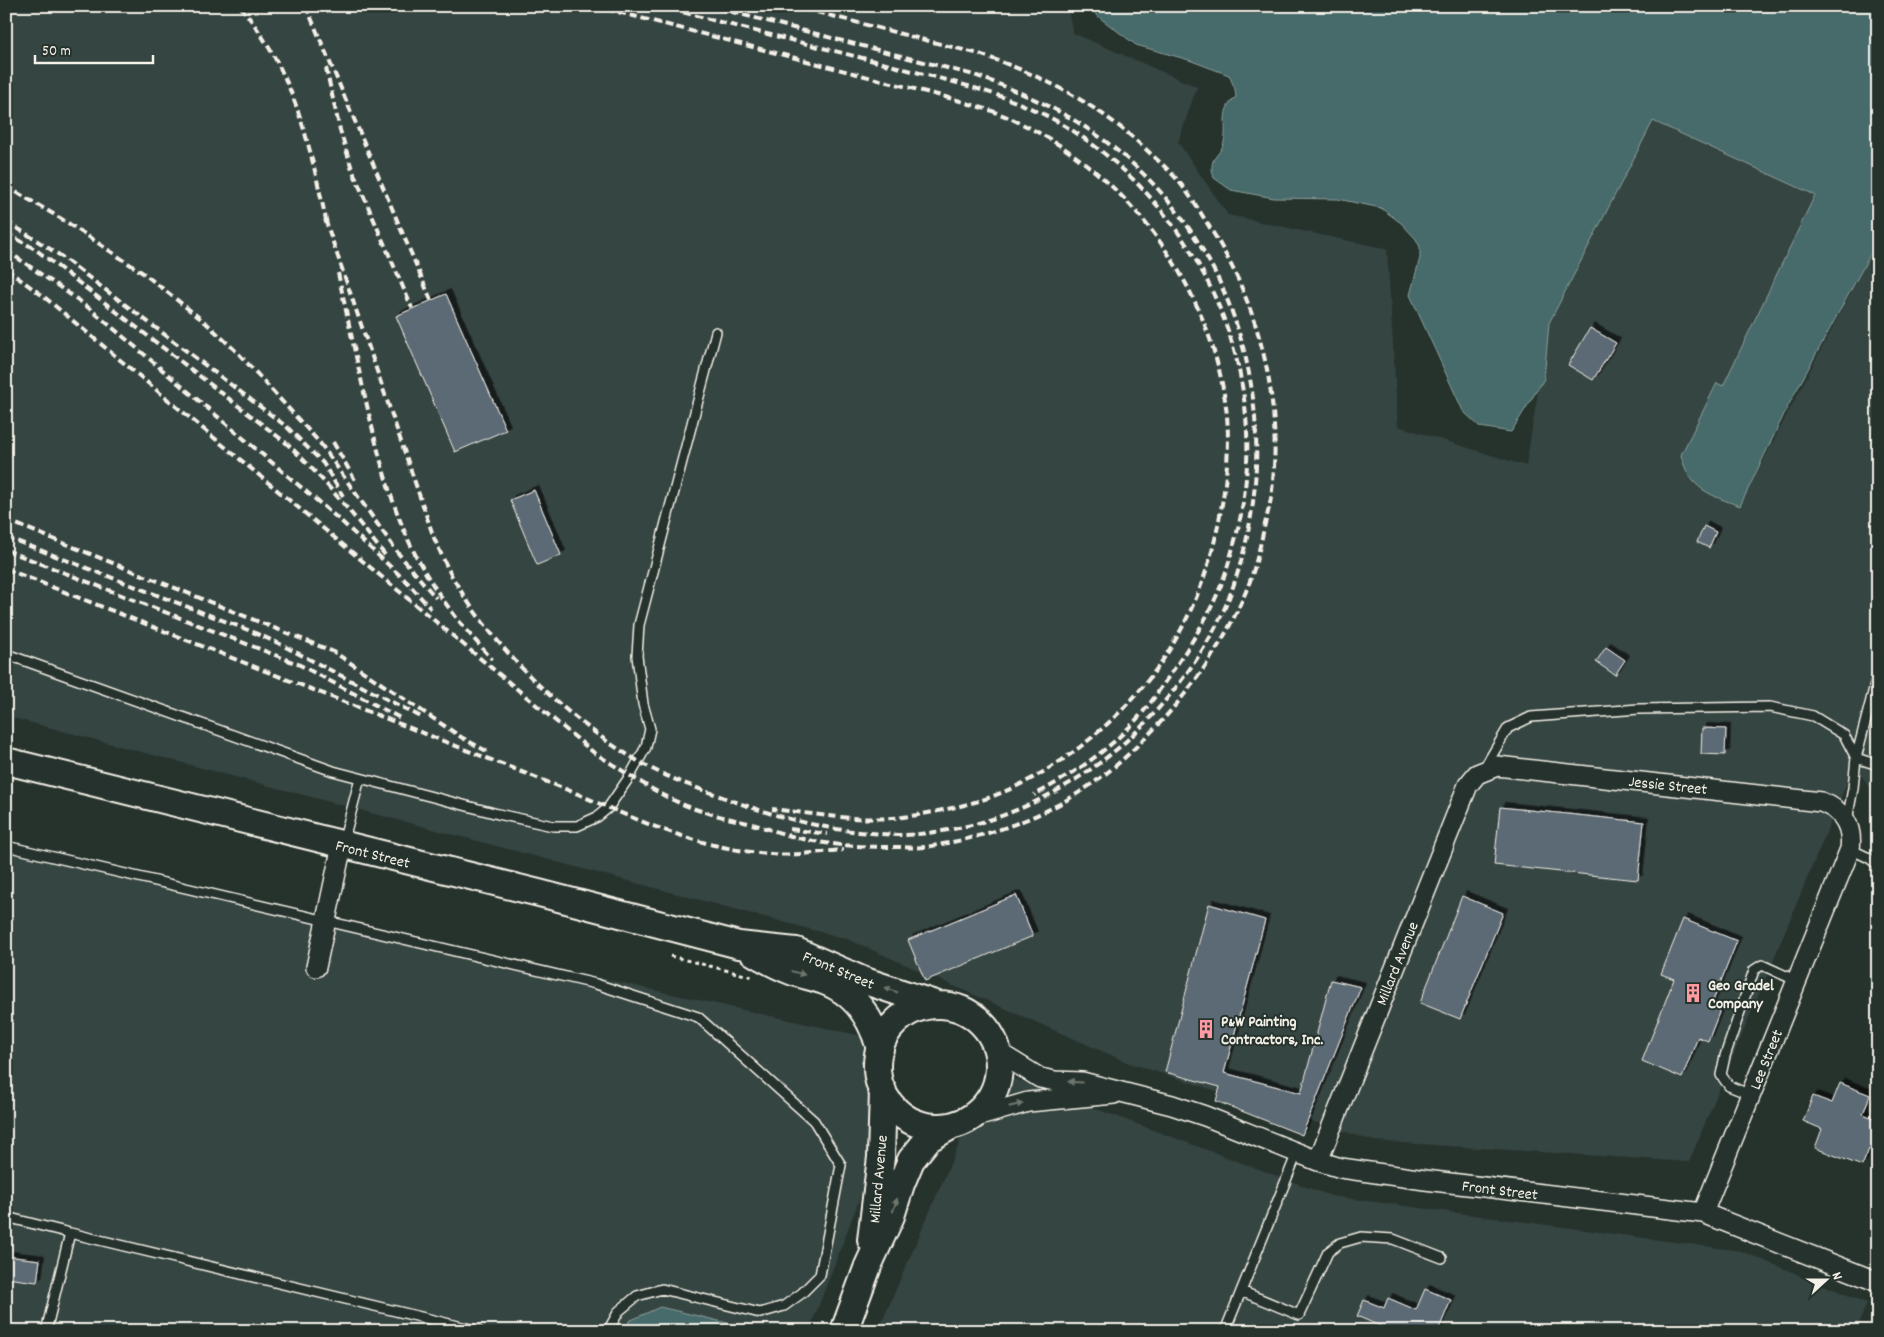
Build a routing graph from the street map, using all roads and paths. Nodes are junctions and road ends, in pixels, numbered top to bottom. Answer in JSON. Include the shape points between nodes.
{"nodes":[{"id":1,"x":716,"y":332,"type":"dead end"},
{"id":2,"x":6,"y":654,"type":"edge"},
{"id":3,"x":1878,"y":673,"type":"edge"},
{"id":4,"x":1856,"y":758,"type":"junction"},
{"id":5,"x":6,"y":761,"type":"edge"},
{"id":6,"x":1878,"y":765,"type":"edge"},
{"id":7,"x":1483,"y":771,"type":"junction"},
{"id":8,"x":360,"y":778,"type":"junction"},
{"id":9,"x":1847,"y":821,"type":"junction"},
{"id":10,"x":6,"y":846,"type":"edge"},
{"id":11,"x":342,"y":846,"type":"junction"},
{"id":12,"x":1850,"y":849,"type":"junction"},
{"id":13,"x":1878,"y":865,"type":"edge"},
{"id":14,"x":326,"y":920,"type":"junction"},
{"id":15,"x":739,"y":945,"type":"junction"},
{"id":16,"x":670,"y":956,"type":"dead end"},
{"id":17,"x":316,"y":968,"type":"dead end"},
{"id":18,"x":755,"y":977,"type":"dead end"},
{"id":19,"x":1797,"y":981,"type":"junction"},
{"id":20,"x":938,"y":1005,"type":"junction"},
{"id":21,"x":998,"y":1052,"type":"junction"},
{"id":22,"x":872,"y":1054,"type":"junction"},
{"id":23,"x":874,"y":1090,"type":"junction"},
{"id":24,"x":1122,"y":1093,"type":"junction"},
{"id":25,"x":1751,"y":1095,"type":"junction"},
{"id":26,"x":960,"y":1122,"type":"junction"},
{"id":27,"x":1297,"y":1154,"type":"junction"},
{"id":28,"x":1318,"y":1161,"type":"junction"},
{"id":29,"x":1703,"y":1213,"type":"junction"},
{"id":30,"x":6,"y":1217,"type":"edge"},
{"id":31,"x":70,"y":1233,"type":"junction"},
{"id":32,"x":1442,"y":1258,"type":"dead end"},
{"id":33,"x":868,"y":1266,"type":"junction"},
{"id":34,"x":1876,"y":1275,"type":"edge"},
{"id":35,"x":1241,"y":1291,"type":"junction"},
{"id":36,"x":836,"y":1322,"type":"edge"},
{"id":37,"x":46,"y":1331,"type":"edge"},
{"id":38,"x":479,"y":1331,"type":"edge"},
{"id":39,"x":608,"y":1331,"type":"edge"},
{"id":40,"x":820,"y":1331,"type":"edge"},
{"id":41,"x":1225,"y":1331,"type":"edge"}],
"edges":[{"from":1,"to":8,"type":"lane","via":[[639,625],[637,656],[643,704],[650,729],[646,747],[608,808],[578,826],[553,826]]},
{"from":2,"to":8,"type":"lane"},
{"from":3,"to":4,"type":"lane"},
{"from":4,"to":6,"type":"lane"},
{"from":4,"to":7,"type":"lane","via":[[1844,735],[1813,716],[1770,707],[1639,709],[1531,717],[1508,728]]},
{"from":4,"to":9,"type":"lane"},
{"from":5,"to":11,"type":"street","name":"Front Street"},
{"from":7,"to":9,"type":"street","name":"Jessie Street","via":[[1497,766],[1814,800],[1833,807]]},
{"from":7,"to":28,"type":"street","name":"Millard Avenue","via":[[1468,785]]},
{"from":8,"to":11,"type":"lane"},
{"from":9,"to":12,"type":"street","name":"Lee Street"},
{"from":10,"to":14,"type":"lane"},
{"from":11,"to":14,"type":"street"},
{"from":11,"to":15,"type":"street","name":"Front Street"},
{"from":12,"to":13,"type":"lane"},
{"from":12,"to":19,"type":"street","name":"Lee Street"},
{"from":14,"to":17,"type":"street"},
{"from":14,"to":39,"type":"lane","via":[[596,984],[698,1017],[814,1121],[841,1165],[820,1275],[784,1306],[760,1313],[662,1289],[637,1296],[619,1311]]},
{"from":20,"to":15,"type":"street","name":"Front Street","one_way":true,"via":[[862,980],[796,950]]},
{"from":15,"to":22,"type":"street","name":"Front Street","one_way":true,"via":[[790,971],[842,990],[865,1013],[873,1028]]},
{"from":16,"to":18,"type":"path"},
{"from":19,"to":25,"type":"street","name":"Lee Street"},
{"from":19,"to":25,"type":"lane","via":[[1762,965],[1754,970],[1721,1075],[1729,1086]]},
{"from":20,"to":21,"type":"street","via":[[957,1008],[974,1017],[988,1030]]},
{"from":20,"to":22,"type":"street","via":[[917,1009],[899,1019]]},
{"from":24,"to":21,"type":"street","name":"Front Street","one_way":true,"via":[[1082,1082],[1040,1078]]},
{"from":21,"to":26,"type":"street","via":[[999,1073],[993,1092],[981,1109]]},
{"from":22,"to":23,"type":"path"},
{"from":22,"to":23,"type":"street","via":[[878,1071]]},
{"from":23,"to":26,"type":"street","via":[[911,1120],[931,1126]]},
{"from":23,"to":33,"type":"street","name":"Millard Avenue","via":[[881,1157]]},
{"from":26,"to":24,"type":"street","name":"Front Street","one_way":true,"via":[[1028,1102]]},
{"from":24,"to":27,"type":"street","name":"Front Street","via":[[1205,1116]]},
{"from":25,"to":29,"type":"street","name":"Lee Street"},
{"from":33,"to":26,"type":"street","name":"Millard Avenue","one_way":true,"via":[[912,1160],[928,1139]]},
{"from":27,"to":28,"type":"street","name":"Front Street"},
{"from":27,"to":35,"type":"lane"},
{"from":28,"to":29,"type":"street","name":"Front Street","via":[[1341,1168],[1425,1180]]},
{"from":29,"to":34,"type":"street","name":"Front Street"},
{"from":30,"to":31,"type":"lane"},
{"from":31,"to":37,"type":"lane"},
{"from":31,"to":38,"type":"lane"},
{"from":32,"to":35,"type":"lane","via":[[1393,1239],[1361,1237],[1340,1243],[1328,1252],[1299,1315]]},
{"from":33,"to":36,"type":"street","name":"Millard Avenue"},
{"from":35,"to":41,"type":"lane"},
{"from":36,"to":40,"type":"path"}]}
